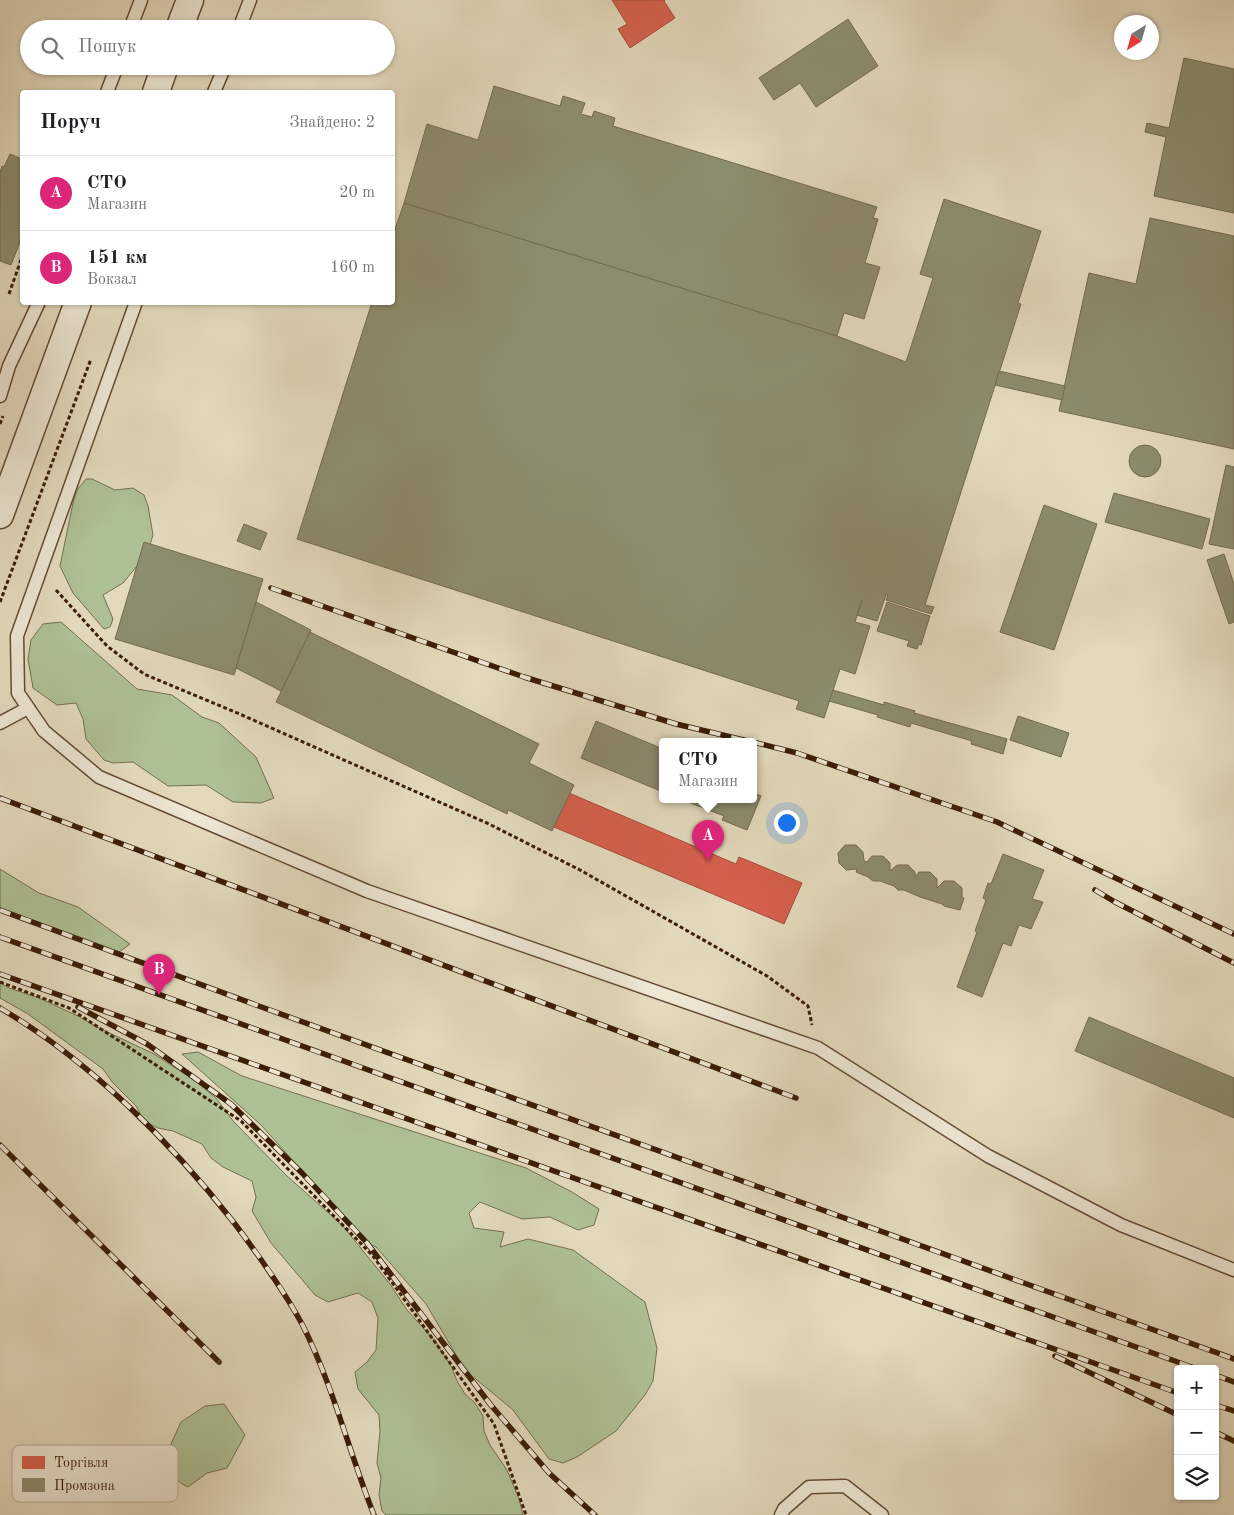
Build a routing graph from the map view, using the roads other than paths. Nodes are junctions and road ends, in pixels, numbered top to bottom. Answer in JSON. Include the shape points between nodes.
{"nodes":[{"id":1,"x":141,"y":0,"type":"edge"},
{"id":2,"x":190,"y":0,"type":"edge"},
{"id":3,"x":250,"y":0,"type":"edge"},
{"id":4,"x":133,"y":20,"type":"edge"},
{"id":5,"x":182,"y":20,"type":"edge"},
{"id":6,"x":242,"y":20,"type":"edge"},
{"id":7,"x":114,"y":75,"type":"edge"},
{"id":8,"x":162,"y":75,"type":"edge"},
{"id":9,"x":221,"y":75,"type":"edge"},
{"id":10,"x":108,"y":90,"type":"edge"},
{"id":11,"x":157,"y":90,"type":"edge"},
{"id":12,"x":215,"y":90,"type":"edge"},
{"id":13,"x":38,"y":305,"type":"edge"},
{"id":14,"x":77,"y":305,"type":"edge"},
{"id":15,"x":135,"y":305,"type":"edge"},
{"id":16,"x":0,"y":396,"type":"edge"},
{"id":17,"x":0,"y":514,"type":"edge"},
{"id":18,"x":28,"y":708,"type":"junction"},
{"id":19,"x":0,"y":723,"type":"edge"},
{"id":20,"x":1234,"y":1270,"type":"edge"},
{"id":21,"x":781,"y":1515,"type":"edge"},
{"id":22,"x":882,"y":1515,"type":"edge"}],
"edges":[{"from":1,"to":4,"type":"lane"},
{"from":2,"to":5,"type":"street"},
{"from":3,"to":6,"type":"lane"},
{"from":7,"to":10,"type":"lane"},
{"from":8,"to":11,"type":"street"},
{"from":9,"to":12,"type":"lane"},
{"from":13,"to":16,"type":"lane","via":[[9,366]]},
{"from":14,"to":17,"type":"street"},
{"from":15,"to":18,"type":"lane","via":[[17,636],[18,693]]},
{"from":18,"to":19,"type":"lane"},
{"from":18,"to":20,"type":"lane","via":[[44,731],[99,777],[367,891],[818,1048],[988,1156],[1121,1225]]},
{"from":21,"to":22,"type":"lane","via":[[809,1486],[845,1486]]}]}
